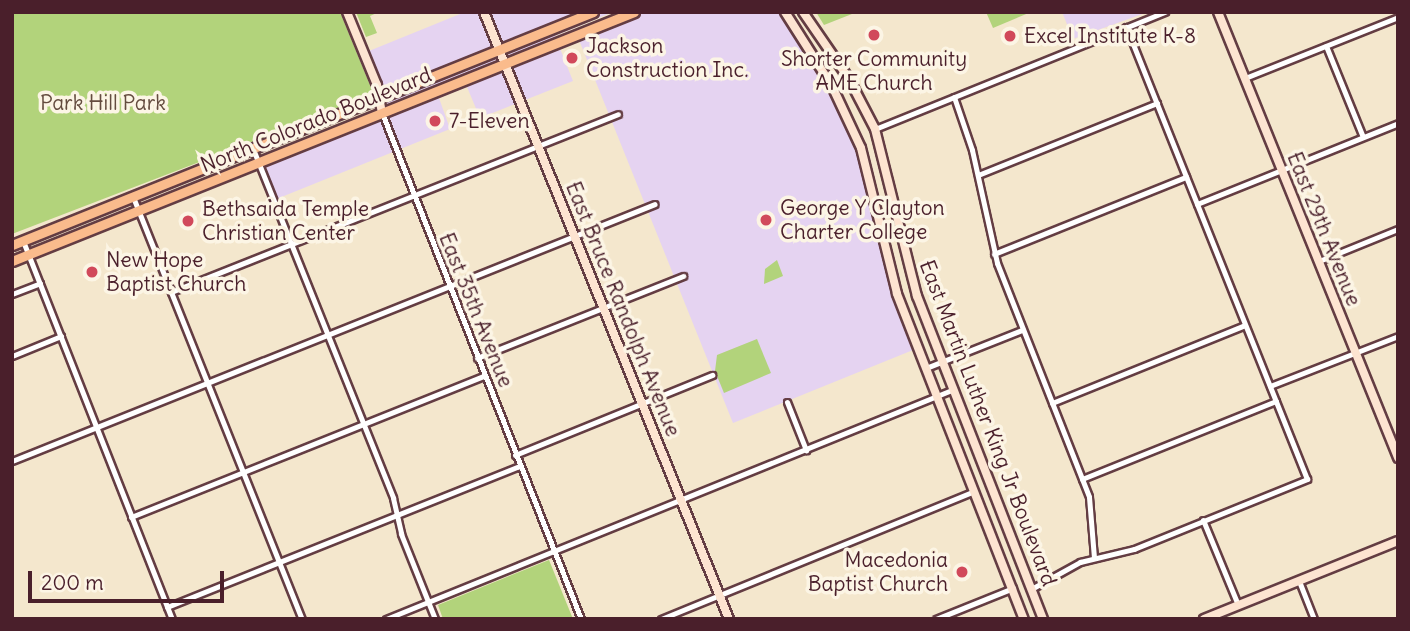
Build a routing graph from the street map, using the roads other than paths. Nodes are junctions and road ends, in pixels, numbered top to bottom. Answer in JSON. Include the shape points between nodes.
{"nodes":[{"id":1,"x":347,"y":12,"type":"edge"},
{"id":2,"x":484,"y":12,"type":"edge"},
{"id":3,"x":593,"y":12,"type":"edge"},
{"id":4,"x":634,"y":12,"type":"edge"},
{"id":5,"x":785,"y":12,"type":"edge"},
{"id":6,"x":805,"y":12,"type":"edge"},
{"id":7,"x":1164,"y":12,"type":"edge"},
{"id":8,"x":1218,"y":12,"type":"edge"},
{"id":9,"x":1398,"y":17,"type":"edge"},
{"id":10,"x":1126,"y":27,"type":"junction"},
{"id":11,"x":1326,"y":46,"type":"junction"},
{"id":12,"x":500,"y":50,"type":"junction"},
{"id":13,"x":506,"y":64,"type":"junction"},
{"id":14,"x":1245,"y":78,"type":"junction"},
{"id":15,"x":954,"y":97,"type":"junction"},
{"id":16,"x":380,"y":98,"type":"junction"},
{"id":17,"x":1157,"y":103,"type":"junction"},
{"id":18,"x":382,"y":113,"type":"junction"},
{"id":19,"x":618,"y":114,"type":"dead end"},
{"id":20,"x":1398,"y":123,"type":"edge"},
{"id":21,"x":875,"y":129,"type":"junction"},
{"id":22,"x":1363,"y":137,"type":"junction"},
{"id":23,"x":539,"y":146,"type":"junction"},
{"id":24,"x":253,"y":149,"type":"junction"},
{"id":25,"x":259,"y":163,"type":"junction"},
{"id":26,"x":1282,"y":170,"type":"junction"},
{"id":27,"x":978,"y":175,"type":"junction"},
{"id":28,"x":1186,"y":177,"type":"junction"},
{"id":29,"x":133,"y":197,"type":"junction"},
{"id":30,"x":412,"y":197,"type":"junction"},
{"id":31,"x":655,"y":204,"type":"dead end"},
{"id":32,"x":1197,"y":204,"type":"junction"},
{"id":33,"x":139,"y":210,"type":"junction"},
{"id":34,"x":1398,"y":229,"type":"edge"},
{"id":35,"x":574,"y":234,"type":"junction"},
{"id":36,"x":23,"y":241,"type":"junction"},
{"id":37,"x":12,"y":245,"type":"edge"},
{"id":38,"x":292,"y":245,"type":"junction"},
{"id":39,"x":28,"y":254,"type":"junction"},
{"id":40,"x":994,"y":254,"type":"junction"},
{"id":41,"x":12,"y":261,"type":"edge"},
{"id":42,"x":1319,"y":261,"type":"junction"},
{"id":43,"x":683,"y":276,"type":"dead end"},
{"id":44,"x":40,"y":283,"type":"junction"},
{"id":45,"x":447,"y":284,"type":"junction"},
{"id":46,"x":172,"y":292,"type":"junction"},
{"id":47,"x":12,"y":294,"type":"edge"},
{"id":48,"x":604,"y":308,"type":"junction"},
{"id":49,"x":1245,"y":325,"type":"junction"},
{"id":50,"x":1022,"y":330,"type":"junction"},
{"id":51,"x":328,"y":334,"type":"junction"},
{"id":52,"x":1398,"y":336,"type":"edge"},
{"id":53,"x":61,"y":337,"type":"junction"},
{"id":54,"x":1356,"y":353,"type":"junction"},
{"id":55,"x":12,"y":356,"type":"edge"},
{"id":56,"x":477,"y":358,"type":"junction"},
{"id":57,"x":943,"y":361,"type":"junction"},
{"id":58,"x":926,"y":368,"type":"junction"},
{"id":59,"x":712,"y":375,"type":"dead end"},
{"id":60,"x":484,"y":376,"type":"junction"},
{"id":61,"x":207,"y":382,"type":"junction"},
{"id":62,"x":1270,"y":386,"type":"junction"},
{"id":63,"x":954,"y":389,"type":"junction"},
{"id":64,"x":937,"y":396,"type":"junction"},
{"id":65,"x":1276,"y":401,"type":"junction"},
{"id":66,"x":787,"y":402,"type":"dead end"},
{"id":67,"x":1052,"y":403,"type":"junction"},
{"id":68,"x":642,"y":404,"type":"junction"},
{"id":69,"x":364,"y":424,"type":"junction"},
{"id":70,"x":96,"y":427,"type":"junction"},
{"id":71,"x":1395,"y":443,"type":"edge"},
{"id":72,"x":806,"y":450,"type":"junction"},
{"id":73,"x":515,"y":454,"type":"junction"},
{"id":74,"x":1398,"y":458,"type":"edge"},
{"id":75,"x":12,"y":461,"type":"edge"},
{"id":76,"x":520,"y":466,"type":"junction"},
{"id":77,"x":243,"y":472,"type":"junction"},
{"id":78,"x":1083,"y":479,"type":"junction"},
{"id":79,"x":974,"y":491,"type":"junction"},
{"id":80,"x":681,"y":500,"type":"junction"},
{"id":81,"x":397,"y":515,"type":"junction"},
{"id":82,"x":131,"y":517,"type":"junction"},
{"id":83,"x":1203,"y":520,"type":"junction"},
{"id":84,"x":1398,"y":541,"type":"edge"},
{"id":85,"x":554,"y":551,"type":"junction"},
{"id":86,"x":1094,"y":558,"type":"junction"},
{"id":87,"x":279,"y":562,"type":"junction"},
{"id":88,"x":1298,"y":581,"type":"junction"},
{"id":89,"x":1036,"y":586,"type":"junction"},
{"id":90,"x":1013,"y":588,"type":"junction"},
{"id":91,"x":719,"y":596,"type":"junction"},
{"id":92,"x":428,"y":602,"type":"junction"},
{"id":93,"x":1238,"y":605,"type":"junction"},
{"id":94,"x":167,"y":607,"type":"junction"},
{"id":95,"x":170,"y":618,"type":"edge"},
{"id":96,"x":302,"y":619,"type":"edge"},
{"id":97,"x":386,"y":619,"type":"edge"},
{"id":98,"x":435,"y":619,"type":"edge"},
{"id":99,"x":581,"y":619,"type":"edge"},
{"id":100,"x":661,"y":619,"type":"edge"},
{"id":101,"x":729,"y":619,"type":"edge"},
{"id":102,"x":936,"y":619,"type":"edge"},
{"id":103,"x":1024,"y":619,"type":"edge"},
{"id":104,"x":1043,"y":619,"type":"edge"},
{"id":105,"x":1204,"y":619,"type":"edge"},
{"id":106,"x":1314,"y":619,"type":"edge"}],
"edges":[{"from":1,"to":16,"type":"street","name":"East 35th Avenue"},
{"from":2,"to":12,"type":"street","name":"East Bruce Randolph Avenue"},
{"from":3,"to":12,"type":"main road","name":"North Colorado Boulevard"},
{"from":4,"to":13,"type":"main road","name":"North Colorado Boulevard"},
{"from":5,"to":58,"type":"street","name":"East Martin Luther King Jr Boulevard","via":[[832,86],[861,148],[894,284]]},
{"from":6,"to":21,"type":"street","name":"East Martin Luther King Jr Boulevard"},
{"from":7,"to":10,"type":"street"},
{"from":8,"to":14,"type":"street","name":"East 29th Avenue"},
{"from":9,"to":11,"type":"street"},
{"from":10,"to":15,"type":"street"},
{"from":10,"to":17,"type":"street"},
{"from":11,"to":14,"type":"street"},
{"from":11,"to":22,"type":"street"},
{"from":12,"to":13,"type":"street","name":"East Bruce Randolph Avenue"},
{"from":12,"to":16,"type":"main road","name":"North Colorado Boulevard"},
{"from":13,"to":18,"type":"main road","name":"North Colorado Boulevard"},
{"from":13,"to":23,"type":"street","name":"East Bruce Randolph Avenue"},
{"from":14,"to":26,"type":"street","name":"East 29th Avenue"},
{"from":15,"to":21,"type":"street"},
{"from":15,"to":27,"type":"street"},
{"from":16,"to":18,"type":"street","name":"East 35th Avenue"},
{"from":16,"to":24,"type":"main road","name":"North Colorado Boulevard"},
{"from":17,"to":27,"type":"street"},
{"from":17,"to":28,"type":"street"},
{"from":18,"to":25,"type":"main road","name":"North Colorado Boulevard"},
{"from":18,"to":30,"type":"street","name":"East 35th Avenue"},
{"from":19,"to":23,"type":"street"},
{"from":20,"to":22,"type":"street"},
{"from":21,"to":57,"type":"street","name":"East Martin Luther King Jr Boulevard","via":[[893,189],[909,272]]},
{"from":22,"to":26,"type":"street"},
{"from":23,"to":30,"type":"street"},
{"from":23,"to":35,"type":"street","name":"East Bruce Randolph Avenue"},
{"from":24,"to":25,"type":"street"},
{"from":24,"to":29,"type":"main road","name":"North Colorado Boulevard"},
{"from":25,"to":33,"type":"main road","name":"North Colorado Boulevard"},
{"from":25,"to":38,"type":"street"},
{"from":26,"to":32,"type":"street"},
{"from":26,"to":42,"type":"street","name":"East 29th Avenue"},
{"from":27,"to":40,"type":"street"},
{"from":28,"to":32,"type":"street"},
{"from":28,"to":40,"type":"street"},
{"from":29,"to":33,"type":"street"},
{"from":29,"to":36,"type":"main road","name":"North Colorado Boulevard"},
{"from":30,"to":38,"type":"street"},
{"from":30,"to":45,"type":"street","name":"East 35th Avenue"},
{"from":31,"to":35,"type":"street"},
{"from":32,"to":49,"type":"street"},
{"from":33,"to":39,"type":"main road","name":"North Colorado Boulevard"},
{"from":33,"to":46,"type":"street"},
{"from":34,"to":42,"type":"street"},
{"from":35,"to":45,"type":"street"},
{"from":35,"to":48,"type":"street","name":"East Bruce Randolph Avenue"},
{"from":36,"to":37,"type":"main road","name":"North Colorado Boulevard"},
{"from":36,"to":39,"type":"street"},
{"from":38,"to":46,"type":"street"},
{"from":38,"to":51,"type":"street"},
{"from":39,"to":41,"type":"main road","name":"North Colorado Boulevard"},
{"from":39,"to":44,"type":"street"},
{"from":40,"to":50,"type":"street"},
{"from":42,"to":54,"type":"street","name":"East 29th Avenue"},
{"from":43,"to":48,"type":"street"},
{"from":44,"to":47,"type":"street"},
{"from":44,"to":53,"type":"street"},
{"from":45,"to":51,"type":"street"},
{"from":45,"to":56,"type":"street","name":"East 35th Avenue"},
{"from":46,"to":61,"type":"street"},
{"from":48,"to":56,"type":"street"},
{"from":48,"to":68,"type":"street","name":"East Bruce Randolph Avenue"},
{"from":49,"to":62,"type":"street"},
{"from":49,"to":67,"type":"street"},
{"from":50,"to":57,"type":"street"},
{"from":50,"to":67,"type":"street"},
{"from":51,"to":61,"type":"street"},
{"from":51,"to":69,"type":"street"},
{"from":52,"to":54,"type":"street"},
{"from":53,"to":55,"type":"street"},
{"from":53,"to":70,"type":"street"},
{"from":54,"to":62,"type":"street"},
{"from":54,"to":71,"type":"street","name":"East 29th Avenue"},
{"from":56,"to":60,"type":"street","name":"East 35th Avenue"},
{"from":57,"to":58,"type":"street"},
{"from":57,"to":63,"type":"street","name":"East Martin Luther King Jr Boulevard"},
{"from":58,"to":64,"type":"street","name":"East Martin Luther King Jr Boulevard"},
{"from":59,"to":68,"type":"street"},
{"from":60,"to":69,"type":"street"},
{"from":60,"to":73,"type":"street","name":"East 35th Avenue"},
{"from":61,"to":70,"type":"street"},
{"from":61,"to":77,"type":"street"},
{"from":62,"to":65,"type":"street"},
{"from":63,"to":64,"type":"street"},
{"from":63,"to":89,"type":"street","name":"East Martin Luther King Jr Boulevard"},
{"from":64,"to":72,"type":"street"},
{"from":64,"to":79,"type":"street","name":"East Martin Luther King Jr Boulevard"},
{"from":65,"to":78,"type":"street"},
{"from":65,"to":83,"type":"street","via":[[1307,479]]},
{"from":66,"to":72,"type":"street"},
{"from":67,"to":78,"type":"street"},
{"from":68,"to":73,"type":"street"},
{"from":68,"to":80,"type":"street","name":"East Bruce Randolph Avenue"},
{"from":69,"to":77,"type":"street"},
{"from":69,"to":81,"type":"street"},
{"from":70,"to":75,"type":"street"},
{"from":70,"to":82,"type":"street"},
{"from":71,"to":74,"type":"street","name":"East 29th Avenue"},
{"from":72,"to":80,"type":"street"},
{"from":73,"to":76,"type":"street","name":"East 35th Avenue"},
{"from":76,"to":81,"type":"street"},
{"from":76,"to":85,"type":"street","name":"East 35th Avenue"},
{"from":77,"to":82,"type":"street"},
{"from":77,"to":87,"type":"street"},
{"from":78,"to":86,"type":"street","via":[[1092,509]]},
{"from":79,"to":90,"type":"street","name":"East Martin Luther King Jr Boulevard"},
{"from":79,"to":91,"type":"street"},
{"from":80,"to":85,"type":"street"},
{"from":80,"to":91,"type":"street","name":"East Bruce Randolph Avenue"},
{"from":81,"to":87,"type":"street"},
{"from":81,"to":92,"type":"street"},
{"from":82,"to":94,"type":"street"},
{"from":83,"to":86,"type":"street","via":[[1134,549]]},
{"from":83,"to":93,"type":"street"},
{"from":84,"to":88,"type":"street"},
{"from":85,"to":92,"type":"street"},
{"from":85,"to":99,"type":"street","name":"East 35th Avenue"},
{"from":86,"to":89,"type":"street"},
{"from":87,"to":94,"type":"street"},
{"from":87,"to":96,"type":"street"},
{"from":88,"to":93,"type":"street"},
{"from":88,"to":106,"type":"street"},
{"from":89,"to":104,"type":"street","name":"East Martin Luther King Jr Boulevard"},
{"from":90,"to":102,"type":"street"},
{"from":90,"to":103,"type":"street","name":"East Martin Luther King Jr Boulevard"},
{"from":91,"to":100,"type":"street"},
{"from":91,"to":101,"type":"street","name":"East Bruce Randolph Avenue"},
{"from":92,"to":97,"type":"street"},
{"from":92,"to":98,"type":"street"},
{"from":93,"to":105,"type":"street"},
{"from":94,"to":95,"type":"street"}]}
